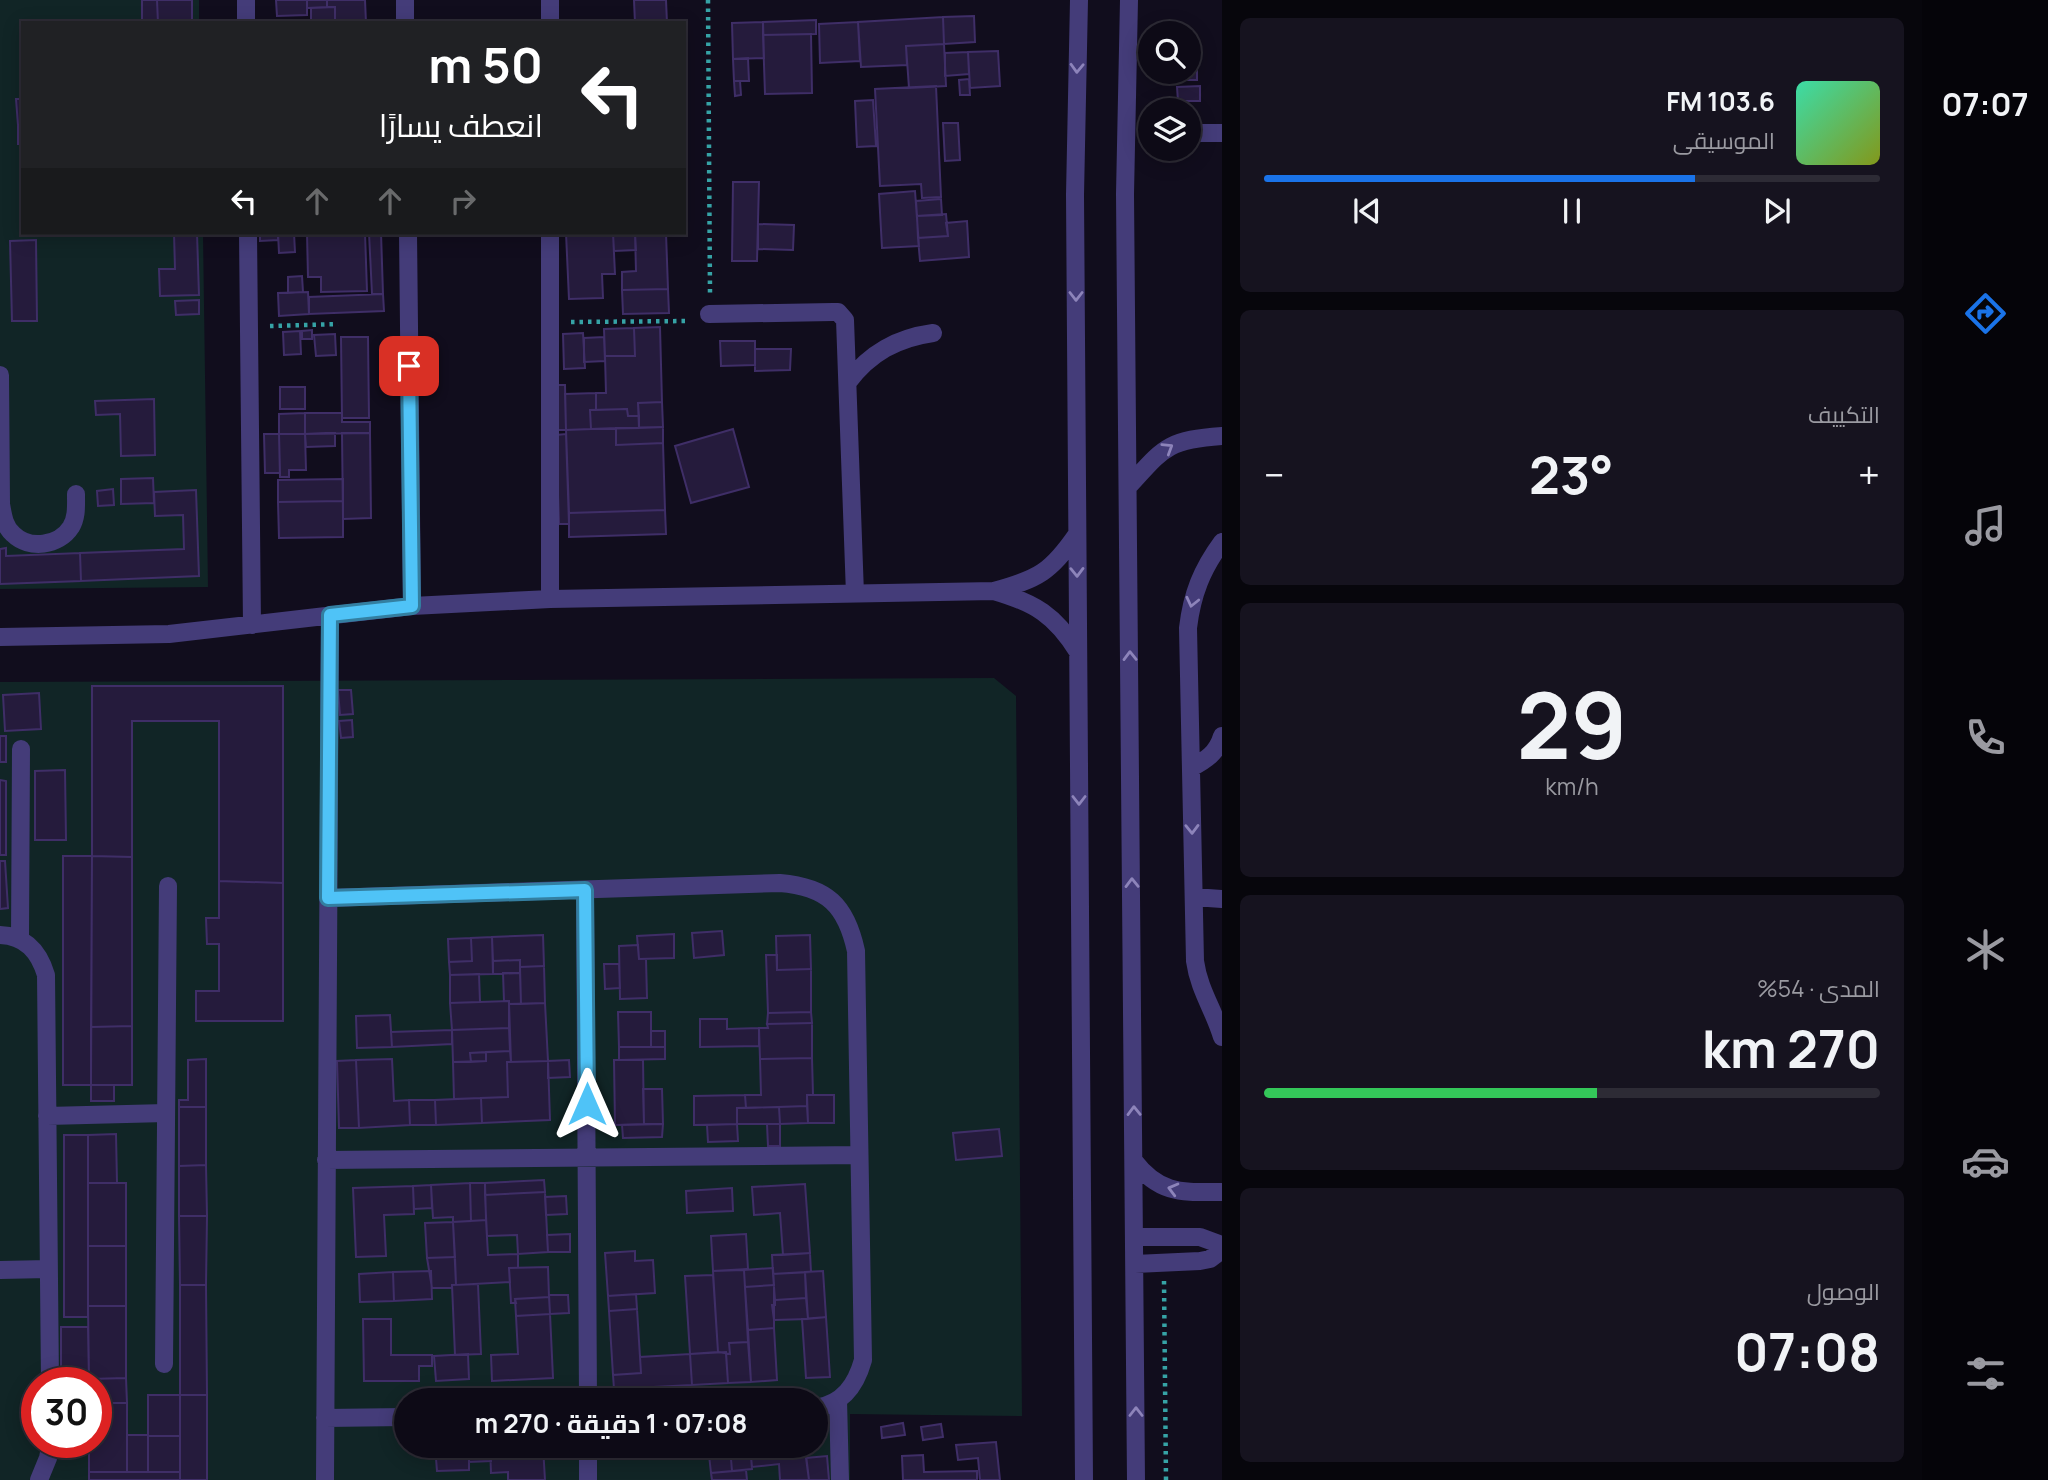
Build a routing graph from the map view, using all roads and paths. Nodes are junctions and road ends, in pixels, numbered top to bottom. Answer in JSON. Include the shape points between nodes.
{"nodes":[{"id":1,"x":246,"y":0,"type":"edge"},
{"id":2,"x":405,"y":0,"type":"edge"},
{"id":3,"x":550,"y":0,"type":"edge"},
{"id":4,"x":708,"y":0,"type":"edge"},
{"id":5,"x":1079,"y":0,"type":"edge"},
{"id":6,"x":1129,"y":0,"type":"edge"},
{"id":7,"x":246,"y":21,"type":"edge"},
{"id":8,"x":405,"y":21,"type":"edge"},
{"id":9,"x":550,"y":21,"type":"edge"},
{"id":10,"x":1201,"y":133,"type":"edge"},
{"id":11,"x":1222,"y":133,"type":"edge"},
{"id":12,"x":248,"y":235,"type":"edge"},
{"id":13,"x":408,"y":235,"type":"edge"},
{"id":14,"x":550,"y":235,"type":"edge"},
{"id":15,"x":709,"y":314,"type":"junction"},
{"id":16,"x":550,"y":322,"type":"junction"},
{"id":17,"x":338,"y":324,"type":"dead end"},
{"id":18,"x":248,"y":327,"type":"junction"},
{"id":19,"x":933,"y":333,"type":"dead end"},
{"id":20,"x":0,"y":375,"type":"edge"},
{"id":21,"x":848,"y":382,"type":"junction"},
{"id":22,"x":1221,"y":438,"type":"edge"},
{"id":23,"x":1128,"y":487,"type":"junction"},
{"id":24,"x":76,"y":494,"type":"dead end"},
{"id":25,"x":1077,"y":534,"type":"junction"},
{"id":26,"x":1222,"y":542,"type":"edge"},
{"id":27,"x":1216,"y":557,"type":"edge"},
{"id":28,"x":994,"y":591,"type":"junction"},
{"id":29,"x":855,"y":594,"type":"junction"},
{"id":30,"x":550,"y":598,"type":"junction"},
{"id":31,"x":412,"y":606,"type":"junction"},
{"id":32,"x":330,"y":615,"type":"junction"},
{"id":33,"x":252,"y":625,"type":"junction"},
{"id":34,"x":0,"y":637,"type":"edge"},
{"id":35,"x":1078,"y":652,"type":"junction"},
{"id":36,"x":1222,"y":736,"type":"edge"},
{"id":37,"x":21,"y":749,"type":"dead end"},
{"id":38,"x":1191,"y":768,"type":"junction"},
{"id":39,"x":168,"y":886,"type":"dead end"},
{"id":40,"x":585,"y":890,"type":"junction"},
{"id":41,"x":1194,"y":897,"type":"junction"},
{"id":42,"x":328,"y":898,"type":"junction"},
{"id":43,"x":1222,"y":899,"type":"edge"},
{"id":44,"x":0,"y":935,"type":"edge"},
{"id":45,"x":20,"y":939,"type":"junction"},
{"id":46,"x":1222,"y":1037,"type":"edge"},
{"id":47,"x":166,"y":1113,"type":"junction"},
{"id":48,"x":47,"y":1116,"type":"junction"},
{"id":49,"x":859,"y":1155,"type":"junction"},
{"id":50,"x":587,"y":1158,"type":"junction"},
{"id":51,"x":327,"y":1160,"type":"junction"},
{"id":52,"x":1134,"y":1161,"type":"junction"},
{"id":53,"x":1222,"y":1192,"type":"edge"},
{"id":54,"x":1135,"y":1237,"type":"junction"},
{"id":55,"x":1222,"y":1248,"type":"edge"},
{"id":56,"x":1164,"y":1263,"type":"junction"},
{"id":57,"x":1135,"y":1264,"type":"junction"},
{"id":58,"x":0,"y":1269,"type":"edge"},
{"id":59,"x":48,"y":1269,"type":"junction"},
{"id":60,"x":164,"y":1364,"type":"dead end"},
{"id":61,"x":50,"y":1367,"type":"edge"},
{"id":62,"x":588,"y":1388,"type":"edge"},
{"id":63,"x":838,"y":1400,"type":"junction"},
{"id":64,"x":828,"y":1404,"type":"edge"},
{"id":65,"x":394,"y":1417,"type":"edge"},
{"id":66,"x":325,"y":1418,"type":"junction"},
{"id":67,"x":48,"y":1458,"type":"edge"},
{"id":68,"x":588,"y":1458,"type":"edge"},
{"id":69,"x":39,"y":1480,"type":"edge"},
{"id":70,"x":325,"y":1480,"type":"edge"},
{"id":71,"x":588,"y":1480,"type":"edge"},
{"id":72,"x":840,"y":1480,"type":"edge"},
{"id":73,"x":1084,"y":1480,"type":"edge"},
{"id":74,"x":1136,"y":1480,"type":"edge"},
{"id":75,"x":1166,"y":1480,"type":"edge"}],
"edges":[{"from":1,"to":7,"type":"street"},
{"from":2,"to":8,"type":"street"},
{"from":3,"to":9,"type":"street"},
{"from":4,"to":15,"type":"path"},
{"from":5,"to":25,"type":"street","one_way":true},
{"from":6,"to":23,"type":"street","via":[[1125,194]]},
{"from":10,"to":11,"type":"street"},
{"from":12,"to":18,"type":"street"},
{"from":13,"to":31,"type":"street"},
{"from":14,"to":16,"type":"street"},
{"from":15,"to":16,"type":"path","via":[[700,321]]},
{"from":15,"to":21,"type":"street","via":[[838,312],[845,320]]},
{"from":16,"to":30,"type":"street"},
{"from":17,"to":18,"type":"path"},
{"from":18,"to":33,"type":"street"},
{"from":19,"to":21,"type":"street","via":[[885,347]]},
{"from":20,"to":24,"type":"street","via":[[4,520],[13,534],[27,543],[58,539],[70,528]]},
{"from":21,"to":29,"type":"street"},
{"from":23,"to":22,"type":"street","one_way":true,"via":[[1170,445]]},
{"from":52,"to":23,"type":"street","one_way":true},
{"from":25,"to":28,"type":"street","via":[[1046,572]]},
{"from":25,"to":35,"type":"street","one_way":true},
{"from":26,"to":27,"type":"street"},
{"from":27,"to":38,"type":"street","one_way":true,"via":[[1194,592],[1188,628]]},
{"from":28,"to":29,"type":"street"},
{"from":28,"to":35,"type":"street","via":[[1048,614]]},
{"from":29,"to":30,"type":"street"},
{"from":30,"to":31,"type":"street"},
{"from":31,"to":32,"type":"street"},
{"from":32,"to":33,"type":"street"},
{"from":32,"to":42,"type":"street"},
{"from":33,"to":34,"type":"street","via":[[128,637]]},
{"from":35,"to":73,"type":"street","one_way":true},
{"from":36,"to":38,"type":"street","via":[[1209,758]]},
{"from":37,"to":45,"type":"street"},
{"from":38,"to":41,"type":"street","one_way":true},
{"from":39,"to":47,"type":"street"},
{"from":40,"to":42,"type":"street"},
{"from":40,"to":49,"type":"street","via":[[780,883],[803,885],[840,909],[856,951]]},
{"from":40,"to":50,"type":"street"},
{"from":41,"to":43,"type":"street"},
{"from":41,"to":46,"type":"street","via":[[1197,978]]},
{"from":42,"to":51,"type":"street"},
{"from":44,"to":45,"type":"street"},
{"from":45,"to":48,"type":"street","via":[[33,947],[46,975]]},
{"from":47,"to":48,"type":"street"},
{"from":47,"to":60,"type":"street"},
{"from":48,"to":59,"type":"street"},
{"from":49,"to":50,"type":"street"},
{"from":49,"to":63,"type":"street","via":[[863,1360],[859,1376]]},
{"from":50,"to":51,"type":"street"},
{"from":50,"to":62,"type":"street"},
{"from":51,"to":66,"type":"street"},
{"from":53,"to":52,"type":"street","one_way":true,"via":[[1163,1187]]},
{"from":52,"to":54,"type":"street"},
{"from":54,"to":55,"type":"street","via":[[1200,1237]]},
{"from":54,"to":57,"type":"street"},
{"from":55,"to":56,"type":"street","via":[[1210,1259]]},
{"from":56,"to":57,"type":"street"},
{"from":56,"to":75,"type":"path"},
{"from":74,"to":57,"type":"street","one_way":true},
{"from":58,"to":59,"type":"street"},
{"from":59,"to":61,"type":"street"},
{"from":63,"to":64,"type":"street"},
{"from":63,"to":72,"type":"street"},
{"from":65,"to":66,"type":"street"},
{"from":66,"to":70,"type":"street"},
{"from":67,"to":69,"type":"street"},
{"from":68,"to":71,"type":"street"}]}
